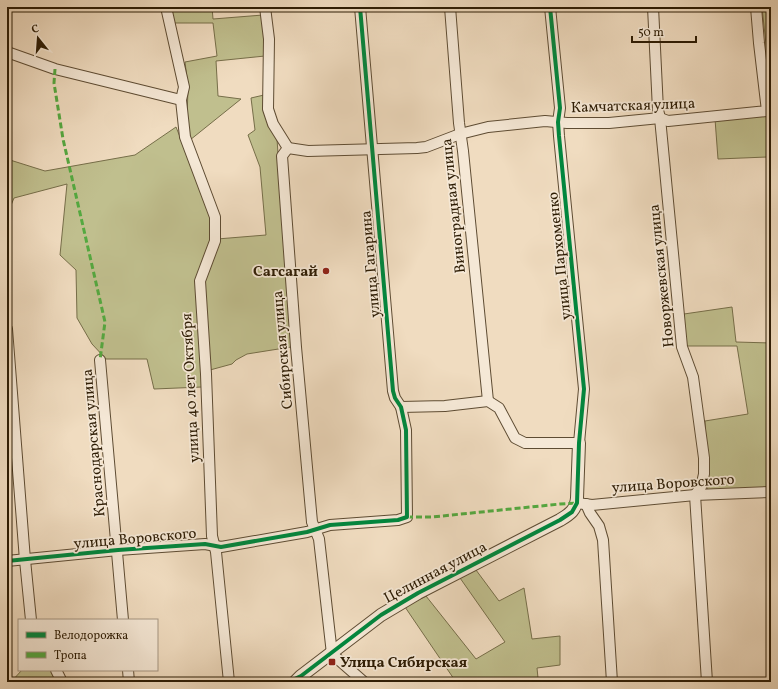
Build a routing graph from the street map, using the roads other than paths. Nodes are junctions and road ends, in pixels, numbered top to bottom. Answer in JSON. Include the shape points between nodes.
{"nodes":[{"id":1,"x":166,"y":7,"type":"edge"},
{"id":2,"x":265,"y":7,"type":"edge"},
{"id":3,"x":360,"y":7,"type":"edge"},
{"id":4,"x":450,"y":7,"type":"edge"},
{"id":5,"x":550,"y":7,"type":"edge"},
{"id":6,"x":653,"y":7,"type":"edge"},
{"id":7,"x":756,"y":7,"type":"edge"},
{"id":8,"x":7,"y":52,"type":"edge"},
{"id":9,"x":181,"y":100,"type":"junction"},
{"id":10,"x":660,"y":118,"type":"junction"},
{"id":11,"x":558,"y":122,"type":"junction"},
{"id":12,"x":460,"y":134,"type":"junction"},
{"id":13,"x":288,"y":148,"type":"junction"},
{"id":14,"x":373,"y":150,"type":"junction"},
{"id":15,"x":7,"y":329,"type":"edge"},
{"id":16,"x":100,"y":360,"type":"dead end"},
{"id":17,"x":488,"y":401,"type":"junction"},
{"id":18,"x":401,"y":407,"type":"junction"},
{"id":19,"x":579,"y":443,"type":"junction"},
{"id":20,"x":771,"y":492,"type":"edge"},
{"id":21,"x":695,"y":495,"type":"junction"},
{"id":22,"x":582,"y":504,"type":"junction"},
{"id":23,"x":407,"y":517,"type":"joint"},
{"id":24,"x":316,"y":530,"type":"junction"},
{"id":25,"x":214,"y":545,"type":"junction"},
{"id":26,"x":118,"y":550,"type":"junction"},
{"id":27,"x":24,"y":560,"type":"junction"},
{"id":28,"x":7,"y":562,"type":"edge"},
{"id":29,"x":31,"y":619,"type":"edge"},
{"id":30,"x":124,"y":619,"type":"edge"},
{"id":31,"x":332,"y":654,"type":"junction"},
{"id":32,"x":56,"y":671,"type":"edge"},
{"id":33,"x":128,"y":671,"type":"edge"},
{"id":34,"x":298,"y":679,"type":"edge"},
{"id":35,"x":62,"y":682,"type":"edge"},
{"id":36,"x":129,"y":682,"type":"edge"},
{"id":37,"x":230,"y":682,"type":"edge"},
{"id":38,"x":288,"y":682,"type":"edge"},
{"id":39,"x":364,"y":682,"type":"edge"},
{"id":40,"x":612,"y":682,"type":"edge"},
{"id":41,"x":707,"y":682,"type":"edge"}],
"edges":[{"from":1,"to":9,"type":"street","via":[[184,87]]},
{"from":2,"to":13,"type":"street","via":[[269,39],[268,109],[273,124]]},
{"from":3,"to":14,"type":"street","name":"улица Гагарина"},
{"from":4,"to":12,"type":"street","name":"Виноградная улица"},
{"from":5,"to":11,"type":"street","name":"улица Пархоменко","via":[[560,108]]},
{"from":6,"to":10,"type":"street","name":"Новоржевская улица"},
{"from":7,"to":10,"type":"street","name":"Камчатская улица","via":[[768,111],[668,121]]},
{"from":8,"to":9,"type":"street","via":[[56,69]]},
{"from":9,"to":25,"type":"street","name":"улица 40 лет Октября","via":[[185,137],[215,217],[215,241],[200,281]]},
{"from":10,"to":11,"type":"street","name":"Камчатская улица","via":[[609,123]]},
{"from":10,"to":21,"type":"street","name":"Новоржевская улица","via":[[682,347],[693,377],[704,458],[701,487]]},
{"from":11,"to":12,"type":"street","name":"Камчатская улица","via":[[488,127]]},
{"from":11,"to":19,"type":"street","name":"улица Пархоменко","via":[[584,389]]},
{"from":12,"to":14,"type":"street","name":"Камчатская улица","via":[[426,147]]},
{"from":12,"to":17,"type":"street","name":"Виноградная улица"},
{"from":13,"to":14,"type":"street","name":"Камчатская улица","via":[[308,151]]},
{"from":13,"to":24,"type":"street","name":"Сибирская улица","via":[[282,156],[296,355],[312,522]]},
{"from":14,"to":18,"type":"street","name":"улица Гагарина","via":[[393,391]]},
{"from":15,"to":27,"type":"street"},
{"from":16,"to":26,"type":"street","name":"Краснодарская улица"},
{"from":17,"to":18,"type":"street","via":[[445,406]]},
{"from":17,"to":19,"type":"street","via":[[499,408],[515,438],[525,443]]},
{"from":18,"to":23,"type":"street","name":"улица Гагарина","via":[[406,430]]},
{"from":19,"to":22,"type":"street","name":"улица Пархоменко"},
{"from":20,"to":21,"type":"street","name":"улица Воровского"},
{"from":21,"to":22,"type":"street","name":"улица Воровского"},
{"from":21,"to":41,"type":"street","name":"Новоржевская улица"},
{"from":22,"to":31,"type":"street","name":"Целинная улица","via":[[560,520],[418,593],[381,615]]},
{"from":22,"to":40,"type":"street","name":"улица Пархоменко","via":[[598,526],[602,540]]},
{"from":23,"to":24,"type":"street","name":"улица Воровского","via":[[398,520],[330,525]]},
{"from":24,"to":25,"type":"street","name":"улица Воровского","via":[[222,547]]},
{"from":24,"to":31,"type":"street","name":"Сибирская улица"},
{"from":25,"to":26,"type":"street","name":"улица Воровского"},
{"from":25,"to":37,"type":"street","name":"улица 40 лет Октября"},
{"from":26,"to":27,"type":"street","name":"улица Воровского"},
{"from":26,"to":30,"type":"street","name":"Краснодарская улица"},
{"from":27,"to":28,"type":"street","name":"улица Воровского"},
{"from":27,"to":29,"type":"street"},
{"from":31,"to":34,"type":"street","name":"Целинная улица"},
{"from":31,"to":39,"type":"street"},
{"from":32,"to":35,"type":"street"},
{"from":33,"to":36,"type":"street"},
{"from":34,"to":38,"type":"street","name":"Целинная улица"}]}
